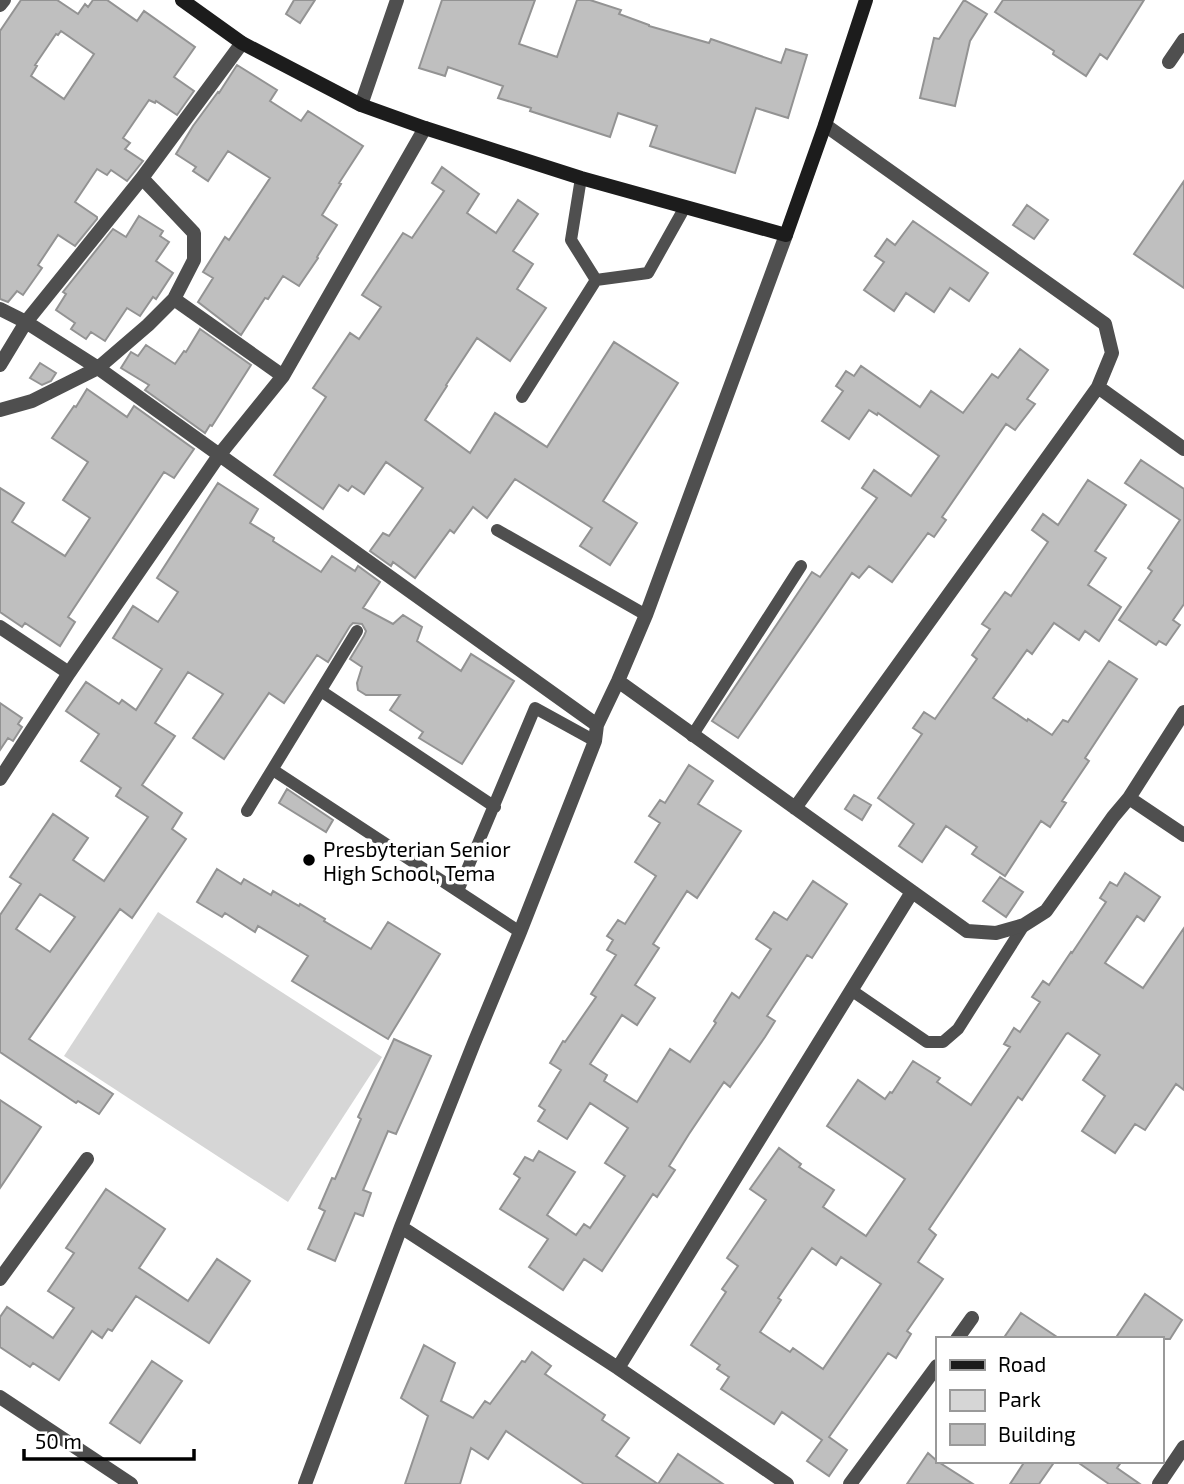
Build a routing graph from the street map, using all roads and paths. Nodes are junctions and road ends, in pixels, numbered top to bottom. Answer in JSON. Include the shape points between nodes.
{"nodes":[{"id":1,"x":4,"y":0,"type":"edge"},
{"id":2,"x":183,"y":0,"type":"edge"},
{"id":3,"x":397,"y":0,"type":"edge"},
{"id":4,"x":866,"y":0,"type":"edge"},
{"id":5,"x":0,"y":5,"type":"edge"},
{"id":6,"x":1184,"y":40,"type":"edge"},
{"id":7,"x":242,"y":43,"type":"junction"},
{"id":8,"x":1169,"y":62,"type":"dead end"},
{"id":9,"x":361,"y":105,"type":"junction"},
{"id":10,"x":825,"y":125,"type":"junction"},
{"id":11,"x":425,"y":128,"type":"junction"},
{"id":12,"x":142,"y":178,"type":"junction"},
{"id":13,"x":580,"y":178,"type":"junction"},
{"id":14,"x":685,"y":206,"type":"junction"},
{"id":15,"x":786,"y":236,"type":"junction"},
{"id":16,"x":596,"y":280,"type":"junction"},
{"id":17,"x":174,"y":299,"type":"junction"},
{"id":18,"x":0,"y":309,"type":"edge"},
{"id":19,"x":26,"y":322,"type":"junction"},
{"id":20,"x":0,"y":365,"type":"edge"},
{"id":21,"x":98,"y":368,"type":"junction"},
{"id":22,"x":283,"y":376,"type":"junction"},
{"id":23,"x":1098,"y":387,"type":"junction"},
{"id":24,"x":522,"y":397,"type":"dead end"},
{"id":25,"x":0,"y":410,"type":"edge"},
{"id":26,"x":1184,"y":449,"type":"edge"},
{"id":27,"x":220,"y":454,"type":"junction"},
{"id":28,"x":497,"y":530,"type":"dead end"},
{"id":29,"x":801,"y":566,"type":"dead end"},
{"id":30,"x":646,"y":615,"type":"junction"},
{"id":31,"x":0,"y":627,"type":"edge"},
{"id":32,"x":357,"y":631,"type":"dead end"},
{"id":33,"x":69,"y":673,"type":"junction"},
{"id":34,"x":618,"y":681,"type":"junction"},
{"id":35,"x":321,"y":691,"type":"junction"},
{"id":36,"x":1184,"y":712,"type":"edge"},
{"id":37,"x":597,"y":725,"type":"junction"},
{"id":38,"x":692,"y":736,"type":"junction"},
{"id":39,"x":594,"y":741,"type":"junction"},
{"id":40,"x":272,"y":770,"type":"junction"},
{"id":41,"x":0,"y":779,"type":"edge"},
{"id":42,"x":1129,"y":798,"type":"junction"},
{"id":43,"x":495,"y":807,"type":"junction"},
{"id":44,"x":795,"y":808,"type":"junction"},
{"id":45,"x":247,"y":811,"type":"dead end"},
{"id":46,"x":1184,"y":835,"type":"edge"},
{"id":47,"x":458,"y":891,"type":"junction"},
{"id":48,"x":912,"y":892,"type":"junction"},
{"id":49,"x":1024,"y":925,"type":"junction"},
{"id":50,"x":520,"y":932,"type":"junction"},
{"id":51,"x":851,"y":990,"type":"junction"},
{"id":52,"x":87,"y":1159,"type":"dead end"},
{"id":53,"x":401,"y":1227,"type":"junction"},
{"id":54,"x":0,"y":1279,"type":"edge"},
{"id":55,"x":972,"y":1318,"type":"dead end"},
{"id":56,"x":958,"y":1337,"type":"edge"},
{"id":57,"x":936,"y":1367,"type":"edge"},
{"id":58,"x":618,"y":1368,"type":"junction"},
{"id":59,"x":0,"y":1396,"type":"edge"},
{"id":60,"x":1184,"y":1447,"type":"edge"},
{"id":61,"x":131,"y":1484,"type":"edge"},
{"id":62,"x":305,"y":1484,"type":"edge"},
{"id":63,"x":787,"y":1484,"type":"edge"},
{"id":64,"x":850,"y":1484,"type":"edge"},
{"id":65,"x":1159,"y":1484,"type":"edge"}],
"edges":[{"from":1,"to":5,"type":"street"},
{"from":2,"to":7,"type":"street"},
{"from":3,"to":9,"type":"street"},
{"from":4,"to":10,"type":"street"},
{"from":6,"to":8,"type":"street"},
{"from":7,"to":9,"type":"street"},
{"from":7,"to":12,"type":"street"},
{"from":9,"to":11,"type":"street"},
{"from":10,"to":15,"type":"street"},
{"from":10,"to":23,"type":"street","via":[[1105,324],[1112,353]]},
{"from":11,"to":13,"type":"street"},
{"from":11,"to":22,"type":"street"},
{"from":12,"to":17,"type":"street","via":[[194,233],[194,260]]},
{"from":12,"to":19,"type":"street"},
{"from":13,"to":14,"type":"street"},
{"from":13,"to":16,"type":"lane","via":[[571,240]]},
{"from":14,"to":15,"type":"street"},
{"from":14,"to":16,"type":"lane","via":[[648,273]]},
{"from":15,"to":30,"type":"street"},
{"from":16,"to":24,"type":"lane"},
{"from":17,"to":21,"type":"street"},
{"from":17,"to":22,"type":"street"},
{"from":18,"to":19,"type":"street"},
{"from":19,"to":20,"type":"street"},
{"from":19,"to":21,"type":"street"},
{"from":21,"to":25,"type":"street","via":[[32,401]]},
{"from":21,"to":27,"type":"street"},
{"from":22,"to":27,"type":"street"},
{"from":23,"to":26,"type":"street"},
{"from":23,"to":44,"type":"street"},
{"from":27,"to":33,"type":"street"},
{"from":27,"to":37,"type":"street"},
{"from":28,"to":30,"type":"lane"},
{"from":29,"to":38,"type":"lane"},
{"from":30,"to":34,"type":"street"},
{"from":31,"to":33,"type":"street"},
{"from":32,"to":35,"type":"lane"},
{"from":33,"to":41,"type":"street"},
{"from":34,"to":37,"type":"street"},
{"from":34,"to":38,"type":"street"},
{"from":35,"to":40,"type":"lane"},
{"from":35,"to":43,"type":"lane"},
{"from":36,"to":42,"type":"street"},
{"from":37,"to":39,"type":"street"},
{"from":38,"to":44,"type":"street"},
{"from":39,"to":43,"type":"lane","via":[[536,708]]},
{"from":39,"to":50,"type":"street"},
{"from":40,"to":45,"type":"lane"},
{"from":40,"to":47,"type":"lane"},
{"from":42,"to":46,"type":"street"},
{"from":42,"to":49,"type":"street","via":[[1046,911]]},
{"from":43,"to":47,"type":"lane"},
{"from":44,"to":48,"type":"street"},
{"from":47,"to":50,"type":"lane"},
{"from":48,"to":49,"type":"street","via":[[967,931],[996,933]]},
{"from":48,"to":51,"type":"street"},
{"from":49,"to":51,"type":"lane","via":[[958,1029],[943,1042],[928,1042]]},
{"from":50,"to":53,"type":"street"},
{"from":51,"to":58,"type":"street"},
{"from":52,"to":54,"type":"street"},
{"from":53,"to":58,"type":"street"},
{"from":53,"to":62,"type":"street"},
{"from":55,"to":56,"type":"street"},
{"from":57,"to":64,"type":"street"},
{"from":58,"to":63,"type":"street"},
{"from":59,"to":61,"type":"street"},
{"from":60,"to":65,"type":"street"}]}
